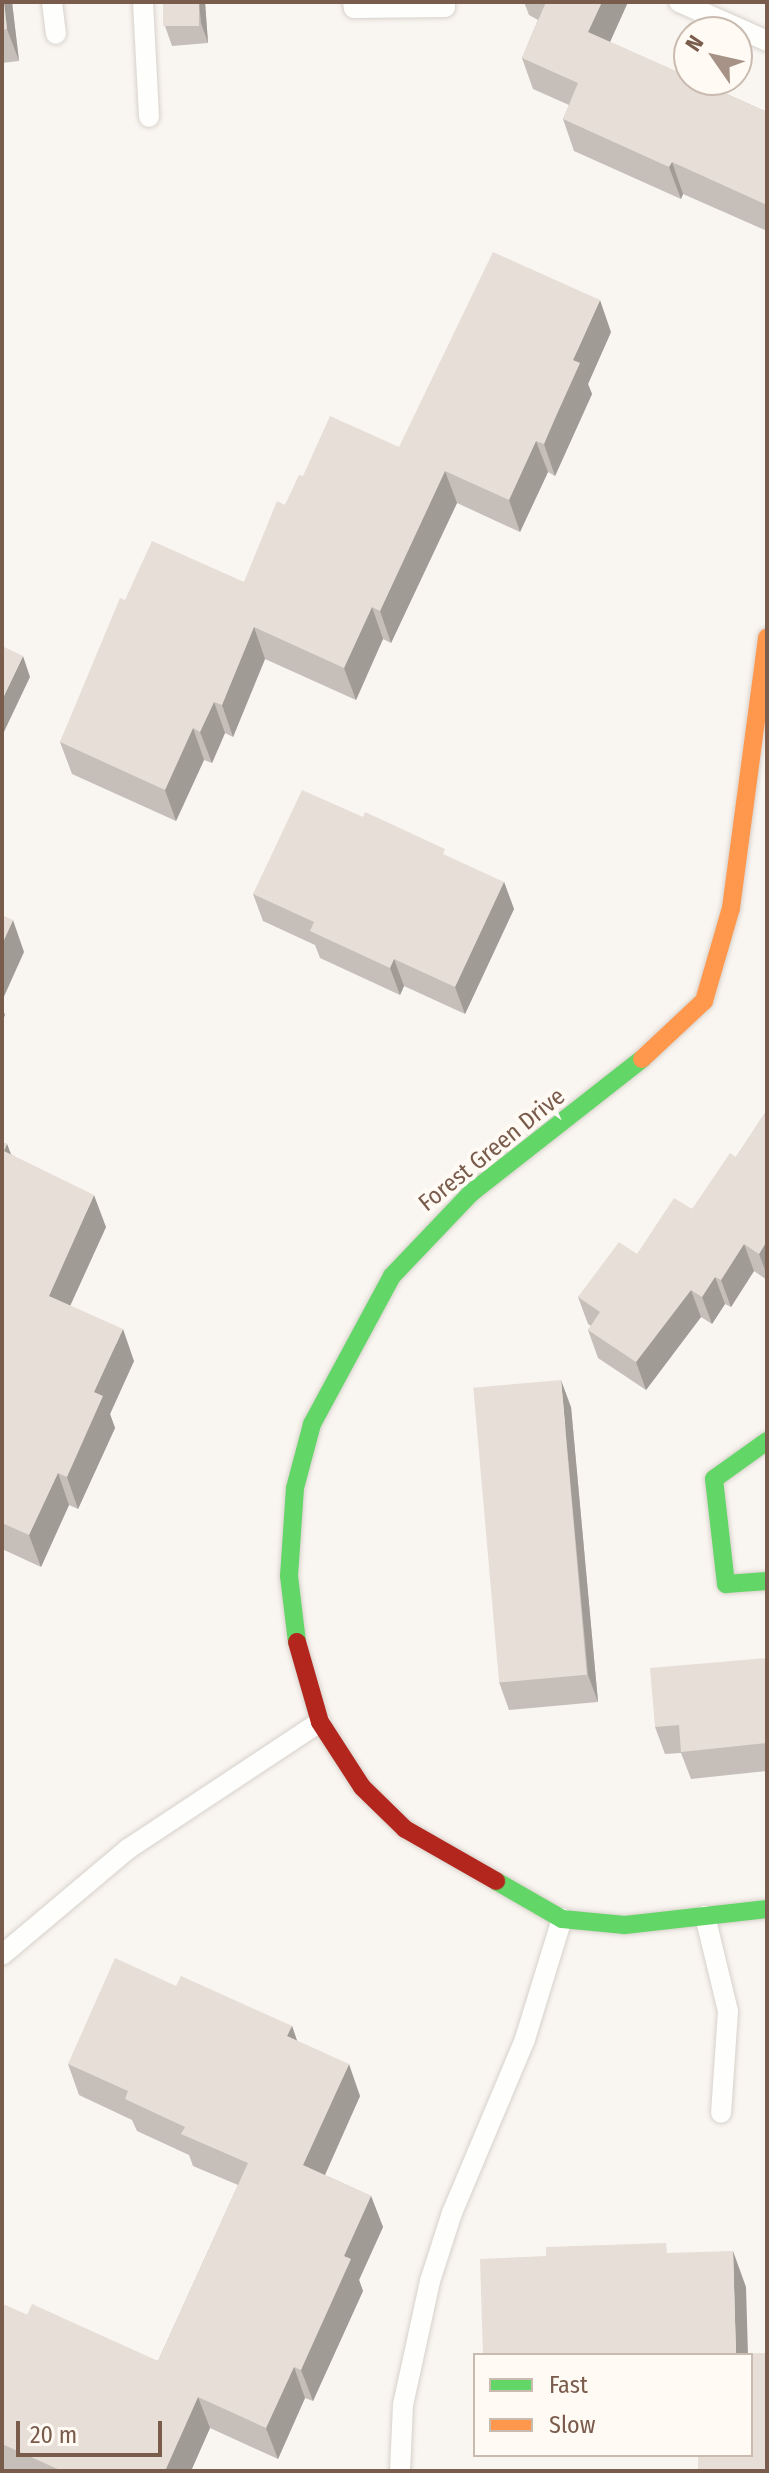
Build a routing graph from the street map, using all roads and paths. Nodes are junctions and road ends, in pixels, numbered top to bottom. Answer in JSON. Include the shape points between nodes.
{"nodes":[{"id":1,"x":52,"y":2,"type":"edge"},
{"id":2,"x":143,"y":2,"type":"edge"},
{"id":3,"x":353,"y":2,"type":"edge"},
{"id":4,"x":444,"y":2,"type":"edge"},
{"id":5,"x":679,"y":2,"type":"edge"},
{"id":6,"x":56,"y":34,"type":"dead end"},
{"id":7,"x":767,"y":41,"type":"edge"},
{"id":8,"x":149,"y":117,"type":"dead end"},
{"id":9,"x":767,"y":637,"type":"edge"},
{"id":10,"x":767,"y":1441,"type":"edge"},
{"id":11,"x":767,"y":1581,"type":"edge"},
{"id":12,"x":320,"y":1722,"type":"junction"},
{"id":13,"x":767,"y":1909,"type":"edge"},
{"id":14,"x":705,"y":1916,"type":"junction"},
{"id":15,"x":562,"y":1919,"type":"junction"},
{"id":16,"x":2,"y":1955,"type":"edge"},
{"id":17,"x":721,"y":2113,"type":"dead end"},
{"id":18,"x":400,"y":2471,"type":"edge"}],
"edges":[{"from":1,"to":6,"type":"lane"},
{"from":2,"to":8,"type":"lane"},
{"from":3,"to":4,"type":"lane","via":[[354,8],[445,7]]},
{"from":5,"to":7,"type":"lane"},
{"from":9,"to":12,"type":"street","name":"Forest Green Drive","via":[[731,908],[704,1001],[668,1039],[471,1193],[426,1235],[368,1315],[312,1424],[295,1488],[289,1576],[300,1665]]},
{"from":10,"to":11,"type":"street","via":[[714,1479],[726,1584]]},
{"from":12,"to":15,"type":"street","name":"Forest Green Drive","via":[[362,1787],[405,1829]]},
{"from":12,"to":16,"type":"lane","via":[[128,1849]]},
{"from":13,"to":14,"type":"street","name":"Forest Green Drive"},
{"from":14,"to":15,"type":"street","name":"Forest Green Drive","via":[[625,1925]]},
{"from":14,"to":17,"type":"lane","via":[[728,2011]]},
{"from":15,"to":18,"type":"lane","via":[[525,2039],[430,2281],[403,2405]]}]}
